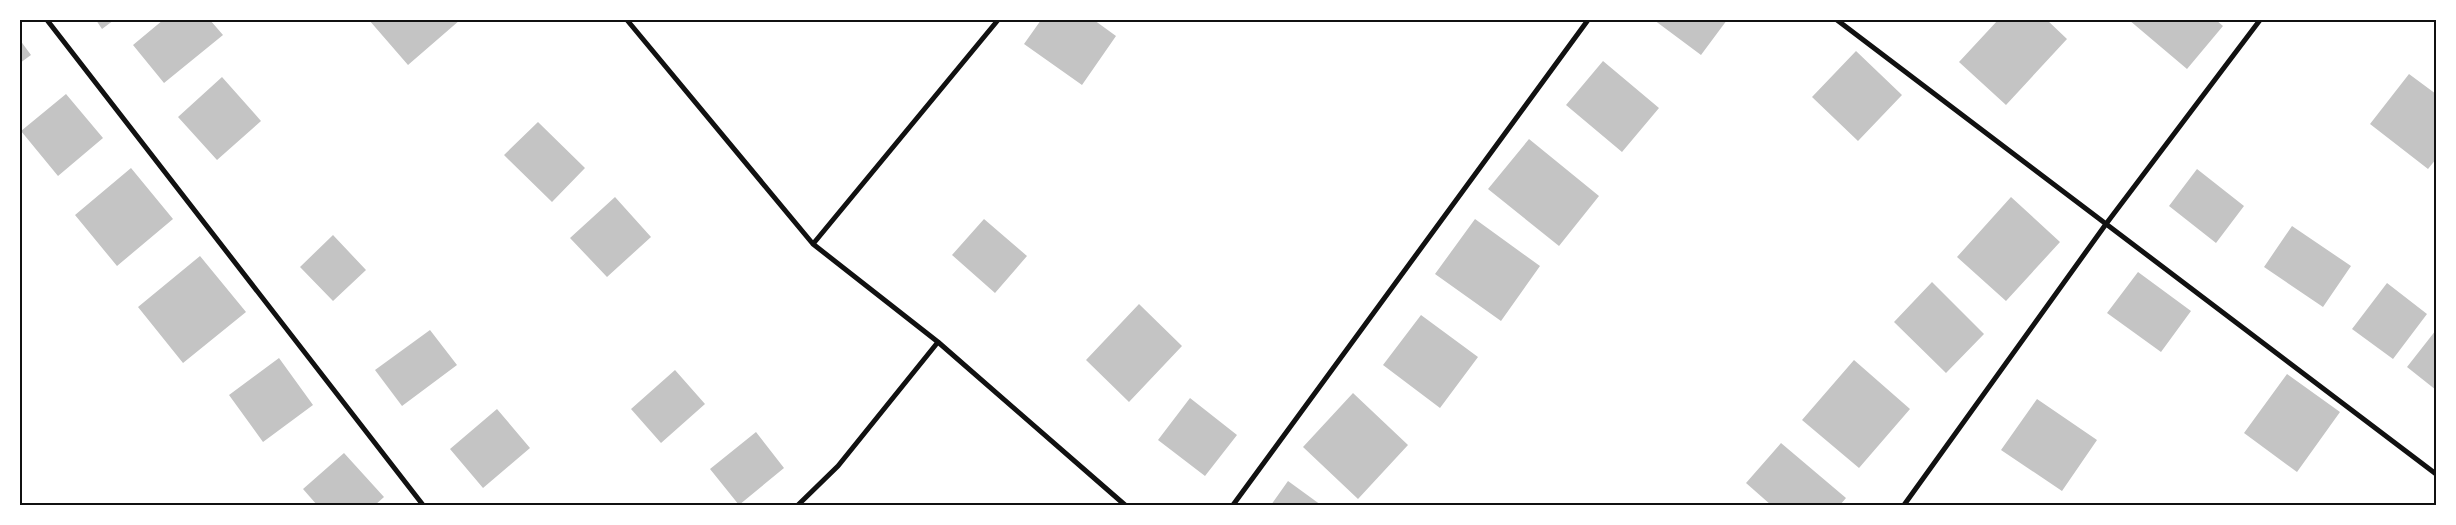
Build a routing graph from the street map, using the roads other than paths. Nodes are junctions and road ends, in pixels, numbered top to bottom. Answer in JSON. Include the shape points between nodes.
{"nodes":[{"id":1,"x":46,"y":20,"type":"edge"},
{"id":2,"x":627,"y":20,"type":"edge"},
{"id":3,"x":998,"y":20,"type":"edge"},
{"id":4,"x":1588,"y":20,"type":"edge"},
{"id":5,"x":1837,"y":20,"type":"edge"},
{"id":6,"x":2260,"y":20,"type":"edge"},
{"id":7,"x":2106,"y":224,"type":"junction"},
{"id":8,"x":813,"y":244,"type":"junction"},
{"id":9,"x":938,"y":342,"type":"junction"},
{"id":10,"x":2436,"y":474,"type":"edge"},
{"id":11,"x":423,"y":505,"type":"edge"},
{"id":12,"x":798,"y":505,"type":"edge"},
{"id":13,"x":1125,"y":505,"type":"edge"},
{"id":14,"x":1233,"y":505,"type":"edge"},
{"id":15,"x":1904,"y":505,"type":"edge"}],
"edges":[{"from":1,"to":11,"type":"street"},
{"from":2,"to":8,"type":"street"},
{"from":3,"to":8,"type":"street"},
{"from":4,"to":14,"type":"street"},
{"from":5,"to":7,"type":"street"},
{"from":6,"to":7,"type":"street"},
{"from":7,"to":10,"type":"street"},
{"from":7,"to":15,"type":"street"},
{"from":8,"to":9,"type":"street"},
{"from":9,"to":12,"type":"street","via":[[838,466]]},
{"from":9,"to":13,"type":"street"}]}
